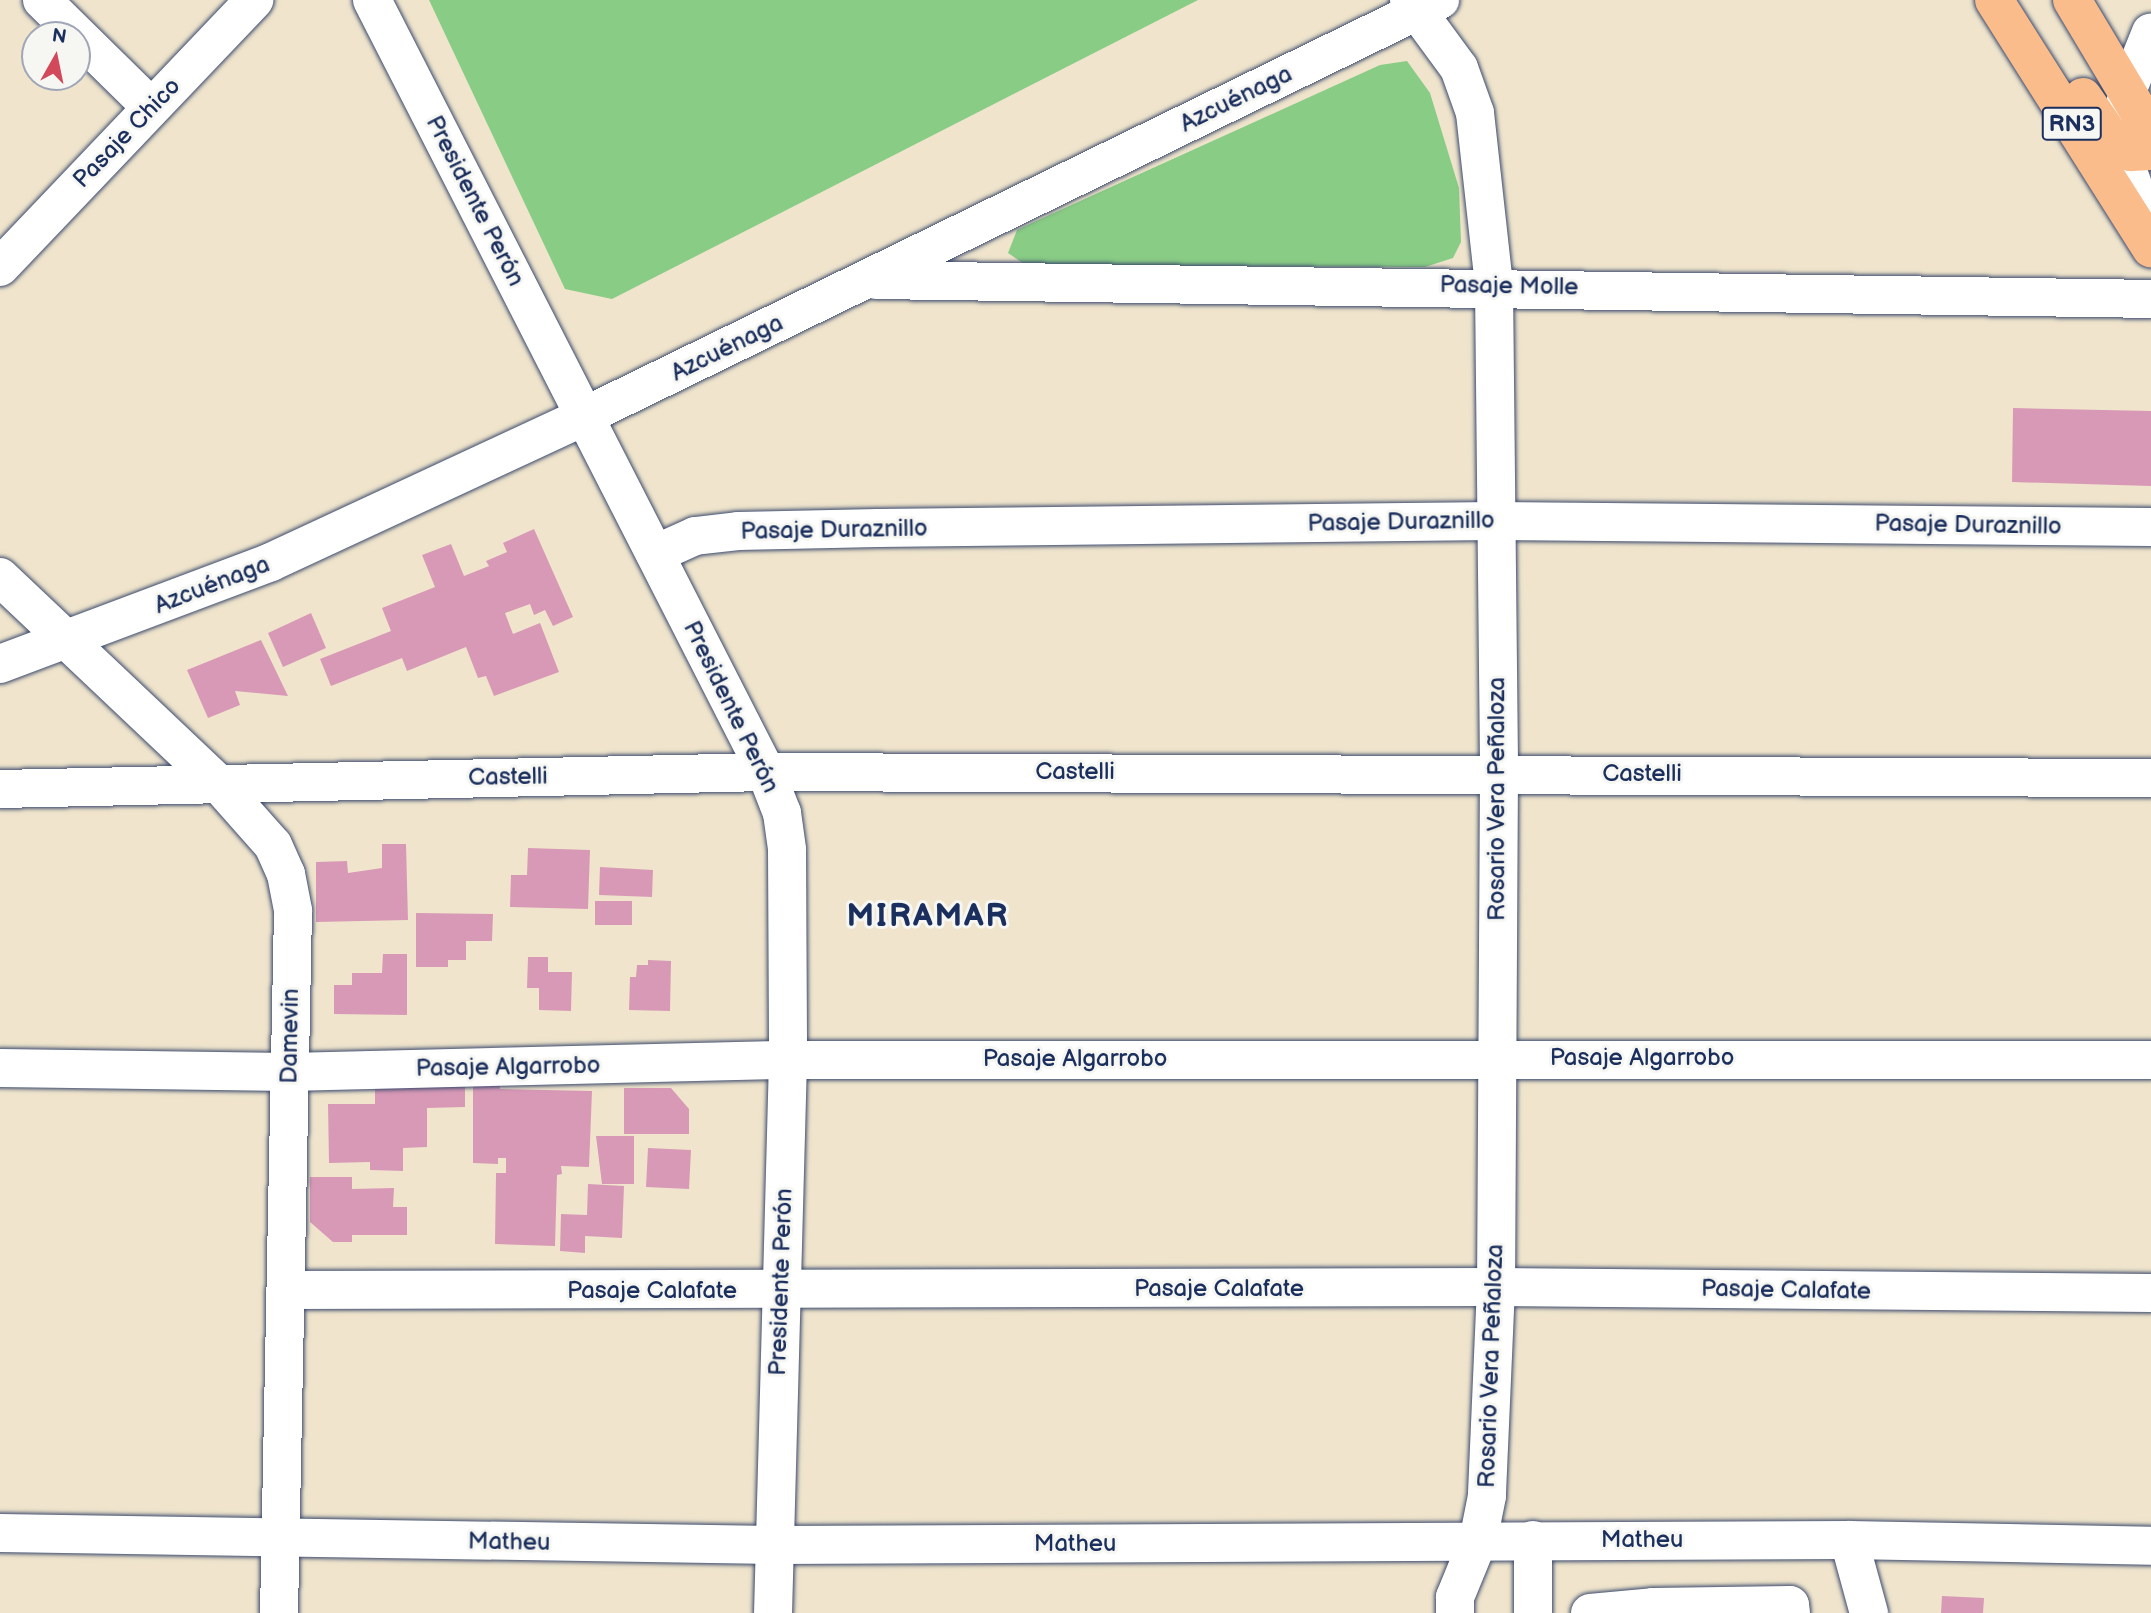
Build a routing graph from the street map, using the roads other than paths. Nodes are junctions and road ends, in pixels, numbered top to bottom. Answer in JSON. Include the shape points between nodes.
{"nodes":[{"id":1,"x":42,"y":0,"type":"edge"},
{"id":2,"x":254,"y":0,"type":"edge"},
{"id":3,"x":372,"y":0,"type":"edge"},
{"id":4,"x":1994,"y":0,"type":"edge"},
{"id":5,"x":2000,"y":0,"type":"edge"},
{"id":6,"x":2072,"y":0,"type":"edge"},
{"id":7,"x":1423,"y":3,"type":"edge"},
{"id":8,"x":2151,"y":32,"type":"edge"},
{"id":9,"x":2128,"y":89,"type":"junction"},
{"id":10,"x":151,"y":107,"type":"junction"},
{"id":11,"x":2140,"y":141,"type":"edge"},
{"id":12,"x":2151,"y":235,"type":"edge"},
{"id":13,"x":2151,"y":248,"type":"edge"},
{"id":14,"x":0,"y":267,"type":"edge"},
{"id":15,"x":867,"y":279,"type":"junction"},
{"id":16,"x":1494,"y":286,"type":"junction"},
{"id":17,"x":2151,"y":299,"type":"edge"},
{"id":18,"x":586,"y":416,"type":"junction"},
{"id":19,"x":1495,"y":521,"type":"junction"},
{"id":20,"x":2151,"y":527,"type":"edge"},
{"id":21,"x":655,"y":554,"type":"junction"},
{"id":22,"x":0,"y":577,"type":"edge"},
{"id":23,"x":66,"y":641,"type":"junction"},
{"id":24,"x":0,"y":664,"type":"edge"},
{"id":25,"x":766,"y":772,"type":"junction"},
{"id":26,"x":1499,"y":773,"type":"junction"},
{"id":27,"x":2151,"y":778,"type":"edge"},
{"id":28,"x":217,"y":782,"type":"junction"},
{"id":29,"x":0,"y":789,"type":"edge"},
{"id":30,"x":1497,"y":1057,"type":"junction"},
{"id":31,"x":789,"y":1060,"type":"junction"},
{"id":32,"x":2151,"y":1060,"type":"edge"},
{"id":33,"x":0,"y":1068,"type":"edge"},
{"id":34,"x":289,"y":1072,"type":"junction"},
{"id":35,"x":1496,"y":1287,"type":"junction"},
{"id":36,"x":287,"y":1290,"type":"junction"},
{"id":37,"x":780,"y":1291,"type":"junction"},
{"id":38,"x":2151,"y":1293,"type":"edge"},
{"id":39,"x":0,"y":1533,"type":"edge"},
{"id":40,"x":280,"y":1539,"type":"junction"},
{"id":41,"x":1533,"y":1540,"type":"junction"},
{"id":42,"x":1849,"y":1540,"type":"junction"},
{"id":43,"x":1478,"y":1541,"type":"junction"},
{"id":44,"x":774,"y":1545,"type":"junction"},
{"id":45,"x":2151,"y":1546,"type":"edge"},
{"id":46,"x":1653,"y":1610,"type":"edge"},
{"id":47,"x":279,"y":1613,"type":"edge"},
{"id":48,"x":773,"y":1613,"type":"edge"},
{"id":49,"x":1455,"y":1613,"type":"edge"},
{"id":50,"x":1533,"y":1613,"type":"edge"},
{"id":51,"x":1590,"y":1613,"type":"edge"},
{"id":52,"x":1791,"y":1613,"type":"edge"},
{"id":53,"x":1870,"y":1613,"type":"edge"}],
"edges":[{"from":1,"to":10,"type":"street"},
{"from":2,"to":10,"type":"street","name":"Pasaje Chico"},
{"from":3,"to":18,"type":"street","name":"Presidente Perón"},
{"from":4,"to":13,"type":"highway","number":"RN3"},
{"from":5,"to":11,"type":"highway","via":[[2039,22],[2097,124]]},
{"from":6,"to":9,"type":"highway","number":"RN3"},
{"from":7,"to":15,"type":"street","name":"Azcuénaga"},
{"from":7,"to":16,"type":"street","name":"Rosario Vera Peñaloza","via":[[1459,68],[1475,113]]},
{"from":8,"to":9,"type":"street"},
{"from":9,"to":11,"type":"street"},
{"from":10,"to":14,"type":"street","name":"Pasaje Chico"},
{"from":11,"to":12,"type":"street"},
{"from":15,"to":16,"type":"street","name":"Pasaje Molle"},
{"from":15,"to":18,"type":"street","name":"Azcuénaga"},
{"from":16,"to":17,"type":"street","name":"Pasaje Molle"},
{"from":16,"to":19,"type":"street","name":"Rosario Vera Peñaloza"},
{"from":18,"to":21,"type":"street","name":"Presidente Perón"},
{"from":18,"to":23,"type":"street","name":"Azcuénaga","via":[[271,562]]},
{"from":19,"to":20,"type":"street","name":"Pasaje Duraznillo"},
{"from":19,"to":21,"type":"street","name":"Pasaje Duraznillo","via":[[738,531],[695,536]]},
{"from":19,"to":26,"type":"street","name":"Rosario Vera Peñaloza"},
{"from":21,"to":25,"type":"street","name":"Presidente Perón"},
{"from":22,"to":23,"type":"street","name":"Damevin"},
{"from":23,"to":24,"type":"street","name":"Azcuénaga"},
{"from":23,"to":28,"type":"street","name":"Damevin"},
{"from":25,"to":26,"type":"street","name":"Castelli"},
{"from":25,"to":28,"type":"street","name":"Castelli"},
{"from":25,"to":31,"type":"street","name":"Presidente Perón","via":[[782,813],[787,850]]},
{"from":26,"to":27,"type":"street","name":"Castelli"},
{"from":26,"to":30,"type":"street","name":"Rosario Vera Peñaloza"},
{"from":28,"to":29,"type":"street","name":"Castelli"},
{"from":28,"to":34,"type":"street","name":"Damevin","via":[[273,845],[286,874],[293,911]]},
{"from":30,"to":31,"type":"street","name":"Pasaje Algarrobo"},
{"from":30,"to":32,"type":"street","name":"Pasaje Algarrobo"},
{"from":30,"to":35,"type":"street","name":"Rosario Vera Peñaloza"},
{"from":31,"to":34,"type":"street","name":"Pasaje Algarrobo"},
{"from":31,"to":37,"type":"street","name":"Presidente Perón"},
{"from":33,"to":34,"type":"street","name":"Pasaje Algarrobo"},
{"from":34,"to":36,"type":"street","name":"Damevin"},
{"from":35,"to":37,"type":"street","name":"Pasaje Calafate"},
{"from":35,"to":38,"type":"street","name":"Pasaje Calafate"},
{"from":35,"to":43,"type":"street","name":"Rosario Vera Peñaloza","via":[[1487,1496]]},
{"from":36,"to":37,"type":"street","name":"Pasaje Calafate"},
{"from":36,"to":40,"type":"street","name":"Damevin"},
{"from":37,"to":44,"type":"street","name":"Presidente Perón"},
{"from":39,"to":40,"type":"street","name":"Matheu"},
{"from":40,"to":44,"type":"street","name":"Matheu"},
{"from":40,"to":47,"type":"street","name":"Damevin"},
{"from":41,"to":42,"type":"street","name":"Matheu"},
{"from":41,"to":43,"type":"street","name":"Matheu"},
{"from":41,"to":50,"type":"street"},
{"from":42,"to":45,"type":"street","name":"Matheu"},
{"from":42,"to":53,"type":"street"},
{"from":43,"to":44,"type":"street","name":"Matheu"},
{"from":43,"to":49,"type":"street","name":"Rosario Vera Peñaloza","via":[[1454,1597]]},
{"from":44,"to":48,"type":"street","name":"Presidente Perón"},
{"from":46,"to":51,"type":"street"},
{"from":46,"to":52,"type":"street","via":[[1790,1605]]}]}
